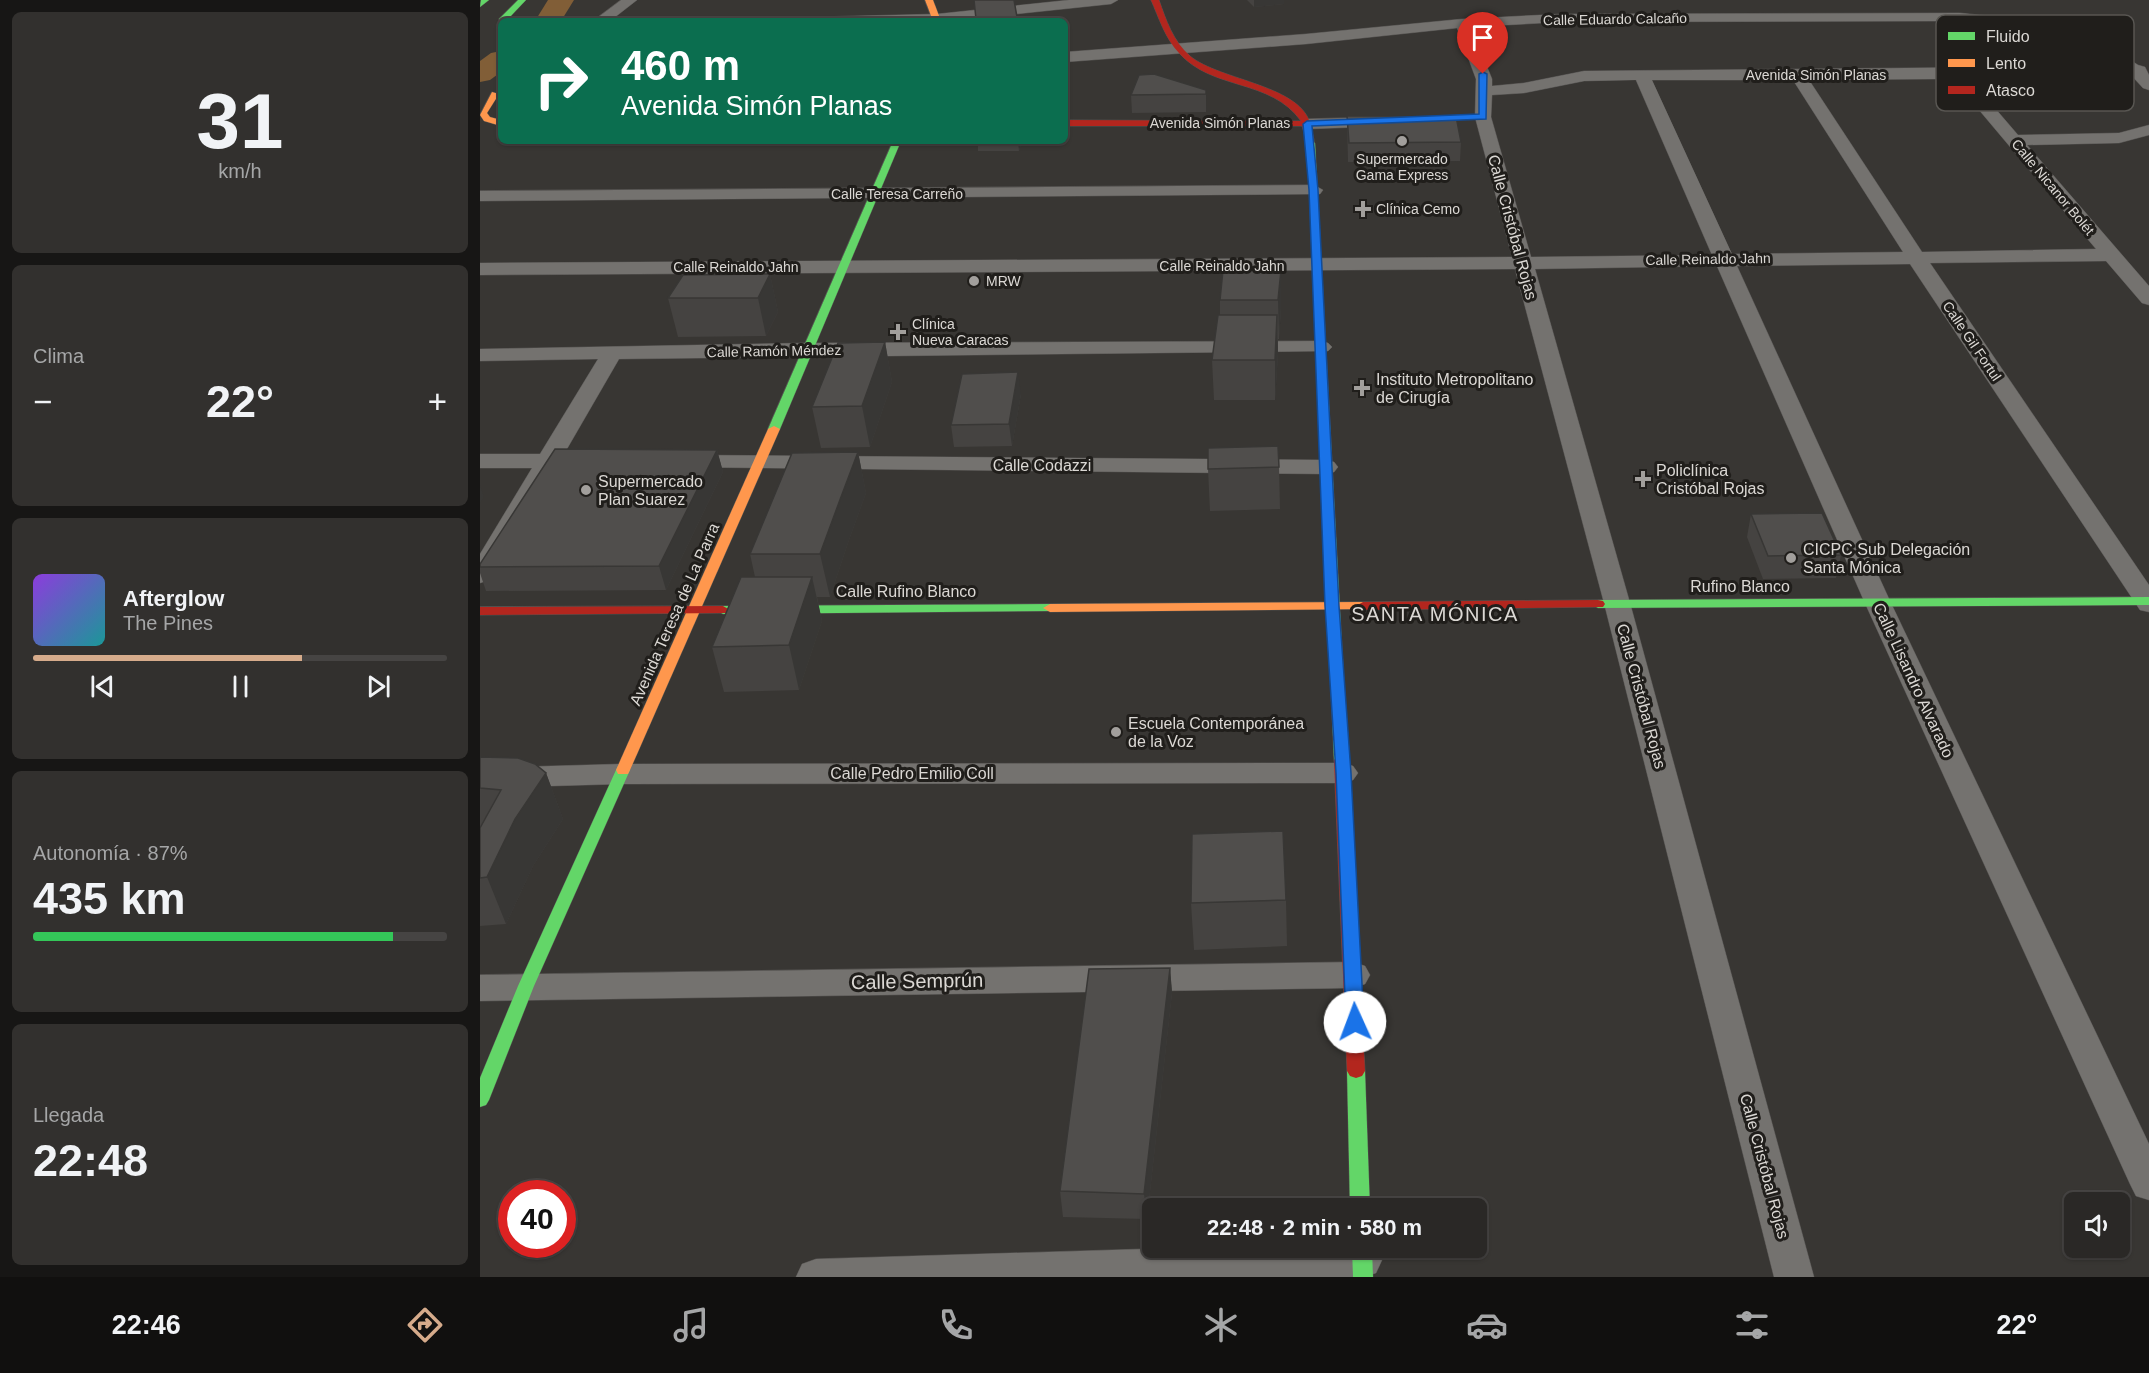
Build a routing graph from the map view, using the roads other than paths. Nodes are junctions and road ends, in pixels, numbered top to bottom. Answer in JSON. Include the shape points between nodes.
{"nodes":[{"id":1,"x":485,"y":0,"type":"edge"},
{"id":2,"x":630,"y":0,"type":"edge"},
{"id":3,"x":929,"y":0,"type":"edge"},
{"id":4,"x":1111,"y":0,"type":"edge"},
{"id":5,"x":1155,"y":0,"type":"edge"},
{"id":6,"x":521,"y":1,"type":"edge"},
{"id":7,"x":480,"y":5,"type":"edge"},
{"id":8,"x":1936,"y":17,"type":"edge"},
{"id":9,"x":505,"y":18,"type":"edge"},
{"id":10,"x":604,"y":18,"type":"edge"},
{"id":11,"x":937,"y":18,"type":"edge"},
{"id":12,"x":946,"y":18,"type":"edge"},
{"id":13,"x":1462,"y":23,"type":"junction"},
{"id":14,"x":1179,"y":50,"type":"junction"},
{"id":15,"x":1068,"y":57,"type":"edge"},
{"id":16,"x":2141,"y":70,"type":"edge"},
{"id":17,"x":1936,"y":74,"type":"edge"},
{"id":18,"x":1798,"y":75,"type":"junction"},
{"id":19,"x":1642,"y":76,"type":"junction"},
{"id":20,"x":2149,"y":85,"type":"edge"},
{"id":21,"x":492,"y":94,"type":"edge"},
{"id":22,"x":1477,"y":109,"type":"junction"},
{"id":23,"x":1989,"y":111,"type":"edge"},
{"id":24,"x":1402,"y":122,"type":"edge"},
{"id":25,"x":498,"y":123,"type":"edge"},
{"id":26,"x":1068,"y":123,"type":"edge"},
{"id":27,"x":1307,"y":124,"type":"junction"},
{"id":28,"x":498,"y":125,"type":"edge"},
{"id":29,"x":481,"y":130,"type":"edge"},
{"id":30,"x":2149,"y":130,"type":"edge"},
{"id":31,"x":498,"y":132,"type":"edge"},
{"id":32,"x":2014,"y":140,"type":"junction"},
{"id":33,"x":896,"y":144,"type":"edge"},
{"id":34,"x":1314,"y":190,"type":"junction"},
{"id":35,"x":875,"y":194,"type":"junction"},
{"id":36,"x":480,"y":196,"type":"edge"},
{"id":37,"x":2109,"y":255,"type":"junction"},
{"id":38,"x":1915,"y":256,"type":"junction"},
{"id":39,"x":1722,"y":260,"type":"junction"},
{"id":40,"x":1522,"y":261,"type":"junction"},
{"id":41,"x":843,"y":266,"type":"junction"},
{"id":42,"x":1317,"y":266,"type":"junction"},
{"id":43,"x":480,"y":269,"type":"edge"},
{"id":44,"x":2149,"y":299,"type":"edge"},
{"id":45,"x":1321,"y":347,"type":"junction"},
{"id":46,"x":807,"y":349,"type":"junction"},
{"id":47,"x":480,"y":355,"type":"edge"},
{"id":48,"x":611,"y":355,"type":"junction"},
{"id":49,"x":546,"y":460,"type":"junction"},
{"id":50,"x":480,"y":461,"type":"edge"},
{"id":51,"x":606,"y":461,"type":"edge"},
{"id":52,"x":666,"y":462,"type":"edge"},
{"id":53,"x":758,"y":464,"type":"junction"},
{"id":54,"x":1326,"y":467,"type":"junction"},
{"id":55,"x":480,"y":575,"type":"edge"},
{"id":56,"x":1877,"y":601,"type":"junction"},
{"id":57,"x":2148,"y":602,"type":"edge"},
{"id":58,"x":1617,"y":603,"type":"junction"},
{"id":59,"x":1332,"y":606,"type":"junction"},
{"id":60,"x":696,"y":609,"type":"junction"},
{"id":61,"x":480,"y":610,"type":"edge"},
{"id":62,"x":1343,"y":773,"type":"junction"},
{"id":63,"x":621,"y":774,"type":"junction"},
{"id":64,"x":480,"y":777,"type":"edge"},
{"id":65,"x":1353,"y":975,"type":"junction"},
{"id":66,"x":526,"y":986,"type":"junction"},
{"id":67,"x":480,"y":987,"type":"edge"},
{"id":68,"x":480,"y":1100,"type":"edge"},
{"id":69,"x":2149,"y":1184,"type":"edge"},
{"id":70,"x":1360,"y":1198,"type":"edge"},
{"id":71,"x":1362,"y":1262,"type":"edge"},
{"id":72,"x":816,"y":1277,"type":"edge"},
{"id":73,"x":1794,"y":1277,"type":"edge"}],
"edges":[{"from":1,"to":7,"type":"main road"},
{"from":2,"to":10,"type":"street"},
{"from":3,"to":11,"type":"main road"},
{"from":4,"to":12,"type":"street"},
{"from":5,"to":14,"type":"main road"},
{"from":6,"to":9,"type":"main road"},
{"from":8,"to":13,"type":"street","name":"Calle Eduardo Calcaño","via":[[1561,18]]},
{"from":13,"to":14,"type":"street","name":"Calle Eduardo Calcaño"},
{"from":13,"to":22,"type":"street","name":"Calle Cristóbal Rojas","via":[[1484,79]]},
{"from":14,"to":15,"type":"street","name":"Calle Eduardo Calcaño"},
{"from":14,"to":27,"type":"main road","via":[[1206,69],[1287,100],[1301,112]]},
{"from":16,"to":20,"type":"street","name":"Calle Eduardo Calcaño"},
{"from":17,"to":18,"type":"street","name":"Avenida Simón Planas"},
{"from":18,"to":19,"type":"street","name":"Avenida Simón Planas"},
{"from":18,"to":38,"type":"street","name":"Calle Gil Fortul"},
{"from":19,"to":22,"type":"street","name":"Avenida Simón Planas","via":[[1584,75],[1524,88]]},
{"from":19,"to":39,"type":"street","name":"Calle Lisandro Alvarado"},
{"from":21,"to":25,"type":"main road","via":[[483,113]]},
{"from":22,"to":40,"type":"street","name":"Calle Cristóbal Rojas"},
{"from":23,"to":32,"type":"street","name":"Calle Nicanor Bolét"},
{"from":24,"to":27,"type":"street","name":"Avenida Simón Planas"},
{"from":26,"to":27,"type":"main road","name":"Avenida Simón Planas"},
{"from":27,"to":34,"type":"main road"},
{"from":28,"to":29,"type":"main road"},
{"from":29,"to":31,"type":"main road"},
{"from":30,"to":32,"type":"street","via":[[2119,138]]},
{"from":32,"to":37,"type":"street","name":"Calle Nicanor Bolét"},
{"from":33,"to":35,"type":"main road","name":"Avenida Teresa de La Parra"},
{"from":34,"to":35,"type":"street","name":"Calle Teresa Carreño"},
{"from":34,"to":42,"type":"main road"},
{"from":35,"to":36,"type":"street","name":"Calle Teresa Carreño"},
{"from":35,"to":41,"type":"main road","name":"Avenida Teresa de La Parra"},
{"from":37,"to":38,"type":"street","name":"Calle Reinaldo Jahn"},
{"from":37,"to":44,"type":"street","name":"Calle Nicanor Bolét"},
{"from":38,"to":39,"type":"street","name":"Calle Reinaldo Jahn"},
{"from":38,"to":57,"type":"street","name":"Calle Gil Fortul"},
{"from":39,"to":40,"type":"street","name":"Calle Reinaldo Jahn"},
{"from":39,"to":56,"type":"street","name":"Calle Lisandro Alvarado"},
{"from":40,"to":42,"type":"street","name":"Calle Reinaldo Jahn"},
{"from":40,"to":58,"type":"street","name":"Calle Cristóbal Rojas"},
{"from":41,"to":42,"type":"street","name":"Calle Reinaldo Jahn"},
{"from":41,"to":43,"type":"street","name":"Calle Reinaldo Jahn"},
{"from":41,"to":46,"type":"main road","name":"Avenida Teresa de La Parra"},
{"from":42,"to":45,"type":"main road"},
{"from":45,"to":46,"type":"street","name":"Calle Ramón Méndez"},
{"from":45,"to":54,"type":"main road"},
{"from":46,"to":48,"type":"street","name":"Calle Ramón Méndez"},
{"from":46,"to":53,"type":"main road","name":"Avenida Teresa de La Parra"},
{"from":47,"to":48,"type":"street","name":"Calle Ramón Méndez"},
{"from":48,"to":49,"type":"street"},
{"from":49,"to":50,"type":"street"},
{"from":49,"to":51,"type":"street"},
{"from":49,"to":55,"type":"street"},
{"from":52,"to":53,"type":"street","name":"Calle Codazzi"},
{"from":53,"to":54,"type":"street","name":"Calle Codazzi"},
{"from":53,"to":60,"type":"main road","name":"Avenida Teresa de La Parra"},
{"from":54,"to":59,"type":"main road"},
{"from":56,"to":57,"type":"main road","name":"Rufino Blanco"},
{"from":56,"to":58,"type":"main road","name":"Rufino Blanco"},
{"from":56,"to":69,"type":"street","name":"Calle Lisandro Alvarado"},
{"from":58,"to":59,"type":"main road","name":"Rufino Blanco"},
{"from":58,"to":73,"type":"street","name":"Calle Cristóbal Rojas"},
{"from":59,"to":60,"type":"main road","name":"Calle Rufino Blanco"},
{"from":59,"to":62,"type":"main road"},
{"from":60,"to":61,"type":"main road","name":"Calle Rufino Blanco"},
{"from":60,"to":63,"type":"main road","name":"Avenida Teresa de La Parra"},
{"from":62,"to":63,"type":"street","name":"Calle Pedro Emilio Coll"},
{"from":62,"to":65,"type":"main road"},
{"from":63,"to":64,"type":"street","name":"Calle Pedro Emilio Coll"},
{"from":63,"to":66,"type":"main road","name":"Avenida Teresa de La Parra"},
{"from":65,"to":66,"type":"street","name":"Calle Semprún"},
{"from":65,"to":70,"type":"main road"},
{"from":66,"to":67,"type":"street","name":"Calle Semprún"},
{"from":66,"to":68,"type":"main road","name":"Avenida Teresa de La Parra"},
{"from":71,"to":72,"type":"street"}]}
